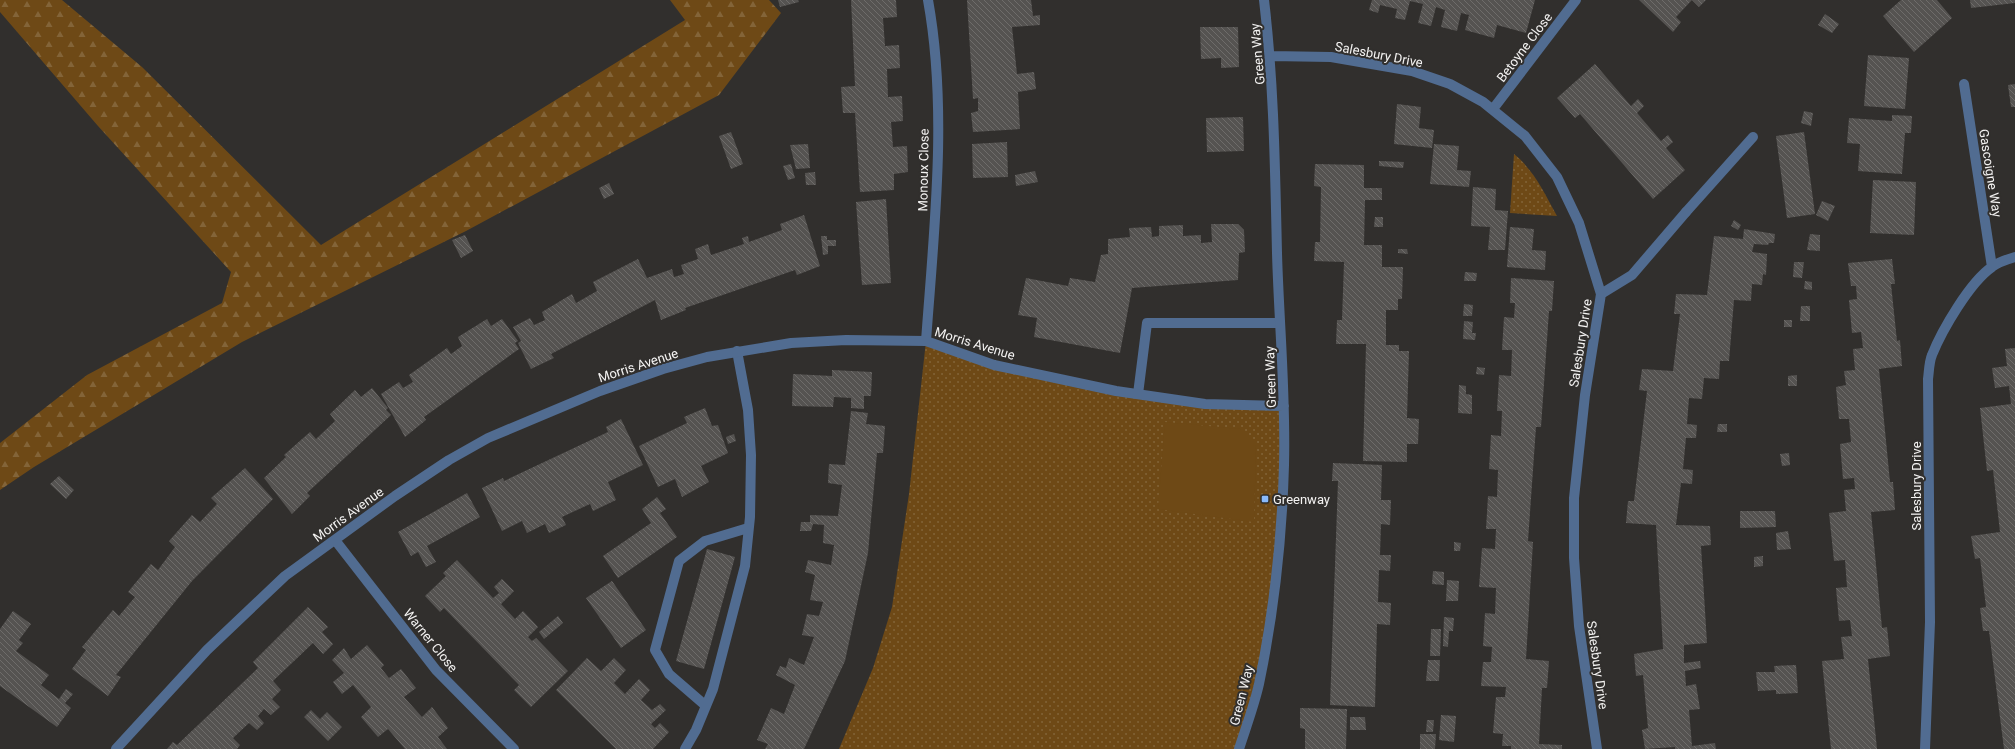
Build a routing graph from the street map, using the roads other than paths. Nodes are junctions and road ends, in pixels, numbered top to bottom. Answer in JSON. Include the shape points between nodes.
{"nodes":[{"id":1,"x":928,"y":0,"type":"edge"},
{"id":2,"x":1264,"y":0,"type":"edge"},
{"id":3,"x":1576,"y":0,"type":"edge"},
{"id":4,"x":1271,"y":56,"type":"junction"},
{"id":5,"x":1964,"y":84,"type":"dead end"},
{"id":6,"x":1493,"y":109,"type":"junction"},
{"id":7,"x":1753,"y":137,"type":"dead end"},
{"id":8,"x":2015,"y":257,"type":"edge"},
{"id":9,"x":1992,"y":267,"type":"junction"},
{"id":10,"x":1601,"y":294,"type":"junction"},
{"id":11,"x":1280,"y":323,"type":"junction"},
{"id":12,"x":926,"y":341,"type":"junction"},
{"id":13,"x":736,"y":351,"type":"junction"},
{"id":14,"x":1138,"y":394,"type":"junction"},
{"id":15,"x":1284,"y":406,"type":"junction"},
{"id":16,"x":748,"y":528,"type":"junction"},
{"id":17,"x":335,"y":540,"type":"junction"},
{"id":18,"x":706,"y":706,"type":"junction"},
{"id":19,"x":116,"y":749,"type":"edge"},
{"id":20,"x":514,"y":749,"type":"edge"},
{"id":21,"x":684,"y":749,"type":"edge"},
{"id":22,"x":1240,"y":749,"type":"edge"},
{"id":23,"x":1597,"y":749,"type":"edge"},
{"id":24,"x":1925,"y":749,"type":"edge"}],
"edges":[{"from":1,"to":12,"type":"street","name":"Monoux Close","via":[[938,89],[936,194]]},
{"from":2,"to":4,"type":"street","name":"Green Way"},
{"from":3,"to":6,"type":"street","name":"Betoyne Close"},
{"from":4,"to":6,"type":"street","name":"Salesbury Drive","via":[[1331,57],[1412,71],[1450,84]]},
{"from":4,"to":11,"type":"street","name":"Green Way"},
{"from":5,"to":9,"type":"street","name":"Gascoigne Way"},
{"from":6,"to":10,"type":"street","name":"Salesbury Drive","via":[[1525,136],[1557,177],[1579,223]]},
{"from":7,"to":10,"type":"street","via":[[1632,275]]},
{"from":8,"to":9,"type":"street","name":"Salesbury Drive"},
{"from":9,"to":24,"type":"street","name":"Salesbury Drive","via":[[1960,304],[1948,324],[1932,357],[1928,380],[1930,622]]},
{"from":10,"to":23,"type":"street","name":"Salesbury Drive","via":[[1585,395],[1574,498],[1574,558],[1579,626]]},
{"from":11,"to":14,"type":"street","via":[[1147,323]]},
{"from":11,"to":15,"type":"street","name":"Green Way"},
{"from":12,"to":13,"type":"street","name":"Morris Avenue","via":[[846,340],[791,343]]},
{"from":12,"to":14,"type":"street","name":"Morris Avenue","via":[[994,365]]},
{"from":13,"to":16,"type":"street","via":[[748,410],[751,456]]},
{"from":13,"to":17,"type":"street","name":"Morris Avenue","via":[[678,365],[600,391],[488,438],[449,460]]},
{"from":14,"to":15,"type":"street","name":"Morris Avenue","via":[[1205,404]]},
{"from":15,"to":22,"type":"street","name":"Green Way","via":[[1282,522],[1273,603],[1258,685]]},
{"from":16,"to":18,"type":"street","via":[[745,566],[713,689]]},
{"from":16,"to":18,"type":"street","via":[[705,541],[679,561],[655,650],[669,674]]},
{"from":17,"to":19,"type":"street","name":"Morris Avenue","via":[[285,576],[207,650]]},
{"from":17,"to":20,"type":"street","name":"Warner Close","via":[[436,670]]},
{"from":18,"to":21,"type":"street","via":[[696,730]]}]}
